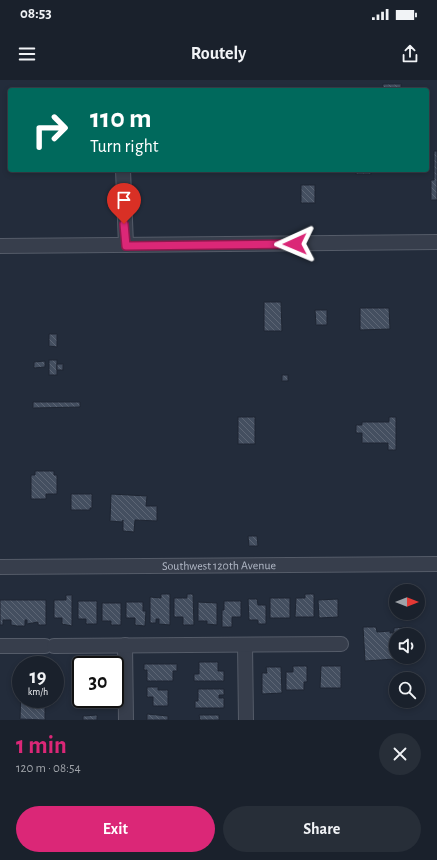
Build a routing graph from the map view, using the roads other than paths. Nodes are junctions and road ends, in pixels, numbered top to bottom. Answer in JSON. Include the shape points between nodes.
{"nodes":[{"id":1,"x":123,"y":172,"type":"edge"},
{"id":2,"x":437,"y":242,"type":"edge"},
{"id":3,"x":0,"y":246,"type":"edge"},
{"id":4,"x":126,"y":246,"type":"junction"},
{"id":5,"x":437,"y":564,"type":"edge"},
{"id":6,"x":0,"y":567,"type":"edge"},
{"id":7,"x":341,"y":644,"type":"dead end"},
{"id":8,"x":125,"y":645,"type":"junction"},
{"id":9,"x":245,"y":645,"type":"junction"},
{"id":10,"x":0,"y":646,"type":"edge"},
{"id":11,"x":126,"y":720,"type":"edge"},
{"id":12,"x":246,"y":720,"type":"edge"}],
"edges":[{"from":1,"to":4,"type":"street"},
{"from":2,"to":4,"type":"street"},
{"from":3,"to":4,"type":"street"},
{"from":5,"to":6,"type":"street","name":"Southwest 120th Avenue"},
{"from":7,"to":9,"type":"street"},
{"from":8,"to":9,"type":"street"},
{"from":8,"to":10,"type":"street"},
{"from":8,"to":11,"type":"street"},
{"from":9,"to":12,"type":"street"}]}
